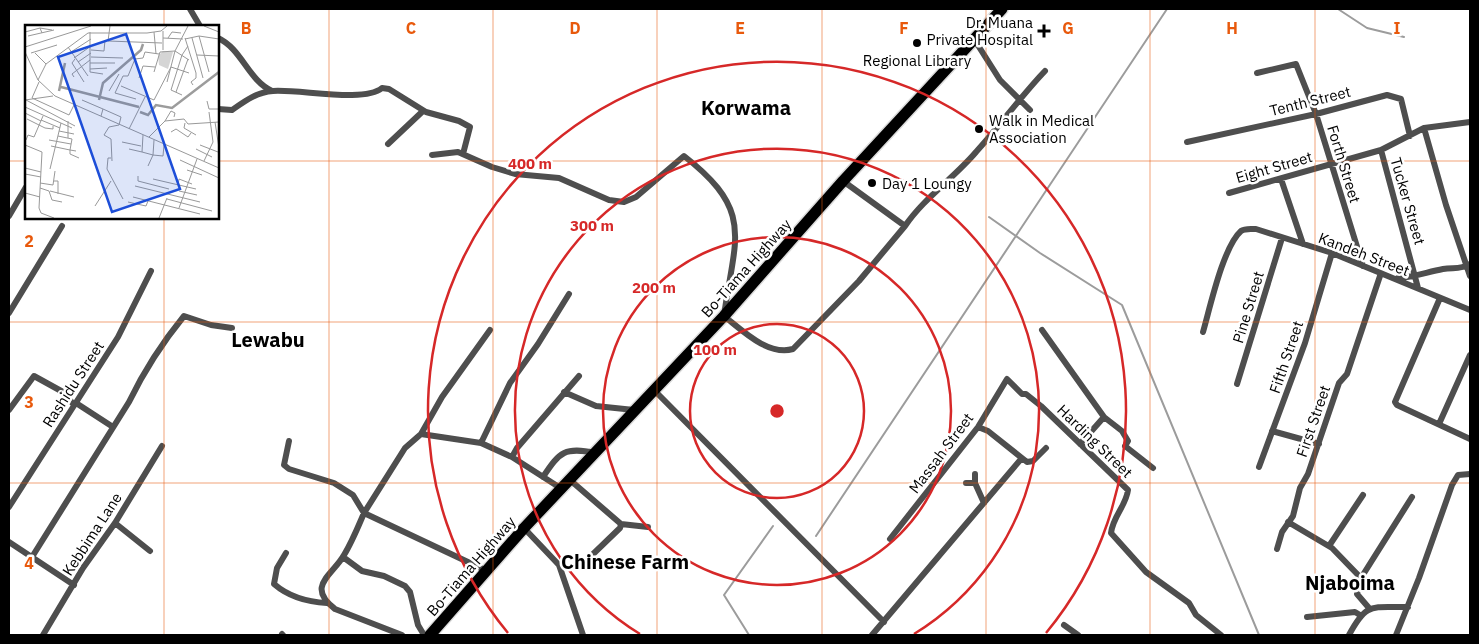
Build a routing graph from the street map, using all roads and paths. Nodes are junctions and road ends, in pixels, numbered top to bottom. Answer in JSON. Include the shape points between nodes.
{"nodes":[{"id":1,"x":190,"y":9,"type":"edge"},
{"id":2,"x":1002,"y":9,"type":"edge"},
{"id":3,"x":199,"y":25,"type":"edge"},
{"id":4,"x":219,"y":39,"type":"edge"},
{"id":5,"x":974,"y":39,"type":"junction"},
{"id":6,"x":1045,"y":71,"type":"dead end"},
{"id":7,"x":1257,"y":72,"type":"dead end"},
{"id":8,"x":272,"y":91,"type":"junction"},
{"id":9,"x":1019,"y":97,"type":"junction"},
{"id":10,"x":219,"y":109,"type":"edge"},
{"id":11,"x":1030,"y":110,"type":"dead end"},
{"id":12,"x":423,"y":111,"type":"junction"},
{"id":13,"x":1316,"y":114,"type":"junction"},
{"id":14,"x":1470,"y":122,"type":"edge"},
{"id":15,"x":1424,"y":128,"type":"junction"},
{"id":16,"x":1410,"y":136,"type":"junction"},
{"id":17,"x":1187,"y":142,"type":"dead end"},
{"id":18,"x":388,"y":144,"type":"dead end"},
{"id":19,"x":1381,"y":150,"type":"junction"},
{"id":20,"x":463,"y":154,"type":"junction"},
{"id":21,"x":432,"y":155,"type":"dead end"},
{"id":22,"x":1331,"y":164,"type":"junction"},
{"id":23,"x":1281,"y":179,"type":"junction"},
{"id":24,"x":843,"y":181,"type":"junction"},
{"id":25,"x":25,"y":189,"type":"edge"},
{"id":26,"x":1228,"y":192,"type":"dead end"},
{"id":27,"x":9,"y":216,"type":"edge"},
{"id":28,"x":62,"y":226,"type":"dead end"},
{"id":29,"x":905,"y":226,"type":"junction"},
{"id":30,"x":1282,"y":238,"type":"junction"},
{"id":31,"x":1303,"y":244,"type":"junction"},
{"id":32,"x":1332,"y":253,"type":"junction"},
{"id":33,"x":1469,"y":265,"type":"edge"},
{"id":34,"x":1362,"y":266,"type":"junction"},
{"id":35,"x":151,"y":271,"type":"dead end"},
{"id":36,"x":1382,"y":273,"type":"junction"},
{"id":37,"x":1470,"y":276,"type":"edge"},
{"id":38,"x":1415,"y":277,"type":"junction"},
{"id":39,"x":1397,"y":278,"type":"junction"},
{"id":40,"x":1418,"y":288,"type":"junction"},
{"id":41,"x":569,"y":294,"type":"dead end"},
{"id":42,"x":1440,"y":298,"type":"junction"},
{"id":43,"x":1470,"y":310,"type":"edge"},
{"id":44,"x":9,"y":313,"type":"edge"},
{"id":45,"x":724,"y":316,"type":"junction"},
{"id":46,"x":232,"y":328,"type":"dead end"},
{"id":47,"x":490,"y":330,"type":"dead end"},
{"id":48,"x":1042,"y":330,"type":"dead end"},
{"id":49,"x":1203,"y":332,"type":"dead end"},
{"id":50,"x":1470,"y":355,"type":"edge"},
{"id":51,"x":579,"y":376,"type":"dead end"},
{"id":52,"x":1007,"y":379,"type":"joint"},
{"id":53,"x":1237,"y":384,"type":"dead end"},
{"id":54,"x":653,"y":390,"type":"junction"},
{"id":55,"x":564,"y":392,"type":"junction"},
{"id":56,"x":75,"y":404,"type":"junction"},
{"id":57,"x":9,"y":410,"type":"edge"},
{"id":58,"x":634,"y":410,"type":"junction"},
{"id":59,"x":1104,"y":417,"type":"junction"},
{"id":60,"x":1439,"y":424,"type":"junction"},
{"id":61,"x":114,"y":427,"type":"junction"},
{"id":62,"x":978,"y":427,"type":"junction"},
{"id":63,"x":1272,"y":431,"type":"junction"},
{"id":64,"x":421,"y":434,"type":"junction"},
{"id":65,"x":1470,"y":439,"type":"edge"},
{"id":66,"x":289,"y":440,"type":"dead end"},
{"id":67,"x":481,"y":443,"type":"junction"},
{"id":68,"x":1080,"y":444,"type":"junction"},
{"id":69,"x":1319,"y":444,"type":"junction"},
{"id":70,"x":162,"y":446,"type":"dead end"},
{"id":71,"x":1046,"y":448,"type":"dead end"},
{"id":72,"x":596,"y":453,"type":"junction"},
{"id":73,"x":512,"y":457,"type":"junction"},
{"id":74,"x":1020,"y":459,"type":"junction"},
{"id":75,"x":1259,"y":467,"type":"dead end"},
{"id":76,"x":1153,"y":468,"type":"dead end"},
{"id":77,"x":975,"y":474,"type":"dead end"},
{"id":78,"x":1470,"y":474,"type":"edge"},
{"id":79,"x":543,"y":477,"type":"junction"},
{"id":80,"x":570,"y":480,"type":"junction"},
{"id":81,"x":966,"y":483,"type":"dead end"},
{"id":82,"x":975,"y":483,"type":"junction"},
{"id":83,"x":562,"y":489,"type":"junction"},
{"id":84,"x":1362,"y":495,"type":"dead end"},
{"id":85,"x":1412,"y":497,"type":"dead end"},
{"id":86,"x":984,"y":503,"type":"junction"},
{"id":87,"x":9,"y":507,"type":"edge"},
{"id":88,"x":364,"y":513,"type":"junction"},
{"id":89,"x":1288,"y":522,"type":"junction"},
{"id":90,"x":115,"y":523,"type":"junction"},
{"id":91,"x":621,"y":524,"type":"junction"},
{"id":92,"x":648,"y":527,"type":"dead end"},
{"id":93,"x":524,"y":528,"type":"junction"},
{"id":94,"x":890,"y":538,"type":"dead end"},
{"id":95,"x":9,"y":542,"type":"edge"},
{"id":96,"x":1329,"y":546,"type":"junction"},
{"id":97,"x":1277,"y":549,"type":"dead end"},
{"id":98,"x":150,"y":551,"type":"dead end"},
{"id":99,"x":286,"y":553,"type":"dead end"},
{"id":100,"x":32,"y":557,"type":"junction"},
{"id":101,"x":590,"y":557,"type":"dead end"},
{"id":102,"x":343,"y":558,"type":"junction"},
{"id":103,"x":487,"y":570,"type":"junction"},
{"id":104,"x":1361,"y":578,"type":"junction"},
{"id":105,"x":74,"y":585,"type":"junction"},
{"id":106,"x":327,"y":603,"type":"junction"},
{"id":107,"x":1408,"y":607,"type":"junction"},
{"id":108,"x":1369,"y":608,"type":"junction"},
{"id":109,"x":1360,"y":616,"type":"junction"},
{"id":110,"x":1308,"y":617,"type":"dead end"},
{"id":111,"x":884,"y":622,"type":"junction"},
{"id":112,"x":1064,"y":625,"type":"dead end"},
{"id":113,"x":43,"y":635,"type":"edge"},
{"id":114,"x":402,"y":635,"type":"edge"},
{"id":115,"x":424,"y":635,"type":"edge"},
{"id":116,"x":430,"y":635,"type":"edge"},
{"id":117,"x":583,"y":635,"type":"edge"},
{"id":118,"x":872,"y":635,"type":"edge"},
{"id":119,"x":1078,"y":635,"type":"edge"},
{"id":120,"x":1221,"y":635,"type":"edge"},
{"id":121,"x":1349,"y":635,"type":"edge"},
{"id":122,"x":1396,"y":635,"type":"edge"}],
"edges":[{"from":1,"to":3,"type":"street"},
{"from":2,"to":5,"type":"highway","name":"Bo-Tiama Highway"},
{"from":4,"to":8,"type":"street","via":[[230,46],[251,75]]},
{"from":5,"to":9,"type":"street","via":[[1000,80]]},
{"from":5,"to":24,"type":"highway","name":"Bo-Tiama Highway"},
{"from":6,"to":9,"type":"street"},
{"from":7,"to":13,"type":"street","name":"Forth Street","via":[[1296,64]]},
{"from":8,"to":10,"type":"street","via":[[252,96],[232,110]]},
{"from":8,"to":12,"type":"street","via":[[348,96],[377,93],[382,88],[389,88]]},
{"from":9,"to":11,"type":"street"},
{"from":9,"to":29,"type":"street","via":[[975,154],[923,203]]},
{"from":12,"to":18,"type":"street"},
{"from":12,"to":20,"type":"street","via":[[470,127]]},
{"from":13,"to":16,"type":"street","name":"Tenth Street","via":[[1387,95],[1395,96],[1400,99]]},
{"from":13,"to":17,"type":"street","name":"Tenth Street"},
{"from":13,"to":22,"type":"street","name":"Forth Street"},
{"from":14,"to":15,"type":"street"},
{"from":15,"to":16,"type":"street","name":"Eight Street"},
{"from":15,"to":33,"type":"street","via":[[1446,205]]},
{"from":16,"to":19,"type":"street","name":"Eight Street"},
{"from":19,"to":22,"type":"street","name":"Eight Street"},
{"from":19,"to":38,"type":"street","name":"Tucker Street"},
{"from":20,"to":21,"type":"street"},
{"from":20,"to":45,"type":"street","via":[[515,174],[559,178],[609,200],[624,202],[636,197],[684,156],[715,184],[736,226],[736,249]]},
{"from":22,"to":23,"type":"street","name":"Eight Street"},
{"from":22,"to":34,"type":"street","name":"Forth Street"},
{"from":23,"to":26,"type":"street","name":"Eight Street"},
{"from":23,"to":31,"type":"street"},
{"from":24,"to":29,"type":"street"},
{"from":24,"to":45,"type":"highway","name":"Bo-Tiama Highway"},
{"from":25,"to":27,"type":"street"},
{"from":28,"to":44,"type":"street"},
{"from":29,"to":45,"type":"street","via":[[859,281],[793,349],[783,352],[764,344]]},
{"from":30,"to":31,"type":"street","name":"Kandeh Street"},
{"from":30,"to":49,"type":"street","name":"Kandeh Street","via":[[1256,229],[1241,231],[1227,252]]},
{"from":30,"to":53,"type":"street","name":"Pine Street"},
{"from":31,"to":32,"type":"street","name":"Kandeh Street"},
{"from":32,"to":34,"type":"street","name":"Kandeh Street"},
{"from":32,"to":63,"type":"street","name":"Fifth Street","via":[[1305,343]]},
{"from":33,"to":37,"type":"street"},
{"from":33,"to":38,"type":"street"},
{"from":34,"to":36,"type":"street","name":"Kandeh Street"},
{"from":35,"to":56,"type":"street","name":"Rashidu Street","via":[[118,337]]},
{"from":36,"to":39,"type":"street","name":"Kandeh Street"},
{"from":36,"to":69,"type":"street","name":"First Street"},
{"from":38,"to":39,"type":"street"},
{"from":38,"to":40,"type":"street","name":"Tucker Street"},
{"from":39,"to":40,"type":"street","name":"Kandeh Street"},
{"from":40,"to":42,"type":"street","name":"Kandeh Street"},
{"from":41,"to":67,"type":"street","via":[[510,383]]},
{"from":42,"to":43,"type":"street","name":"Kandeh Street"},
{"from":42,"to":60,"type":"street","via":[[1394,399],[1397,405]]},
{"from":45,"to":54,"type":"highway","name":"Bo-Tiama Highway"},
{"from":46,"to":61,"type":"street","via":[[184,316],[152,361]]},
{"from":47,"to":64,"type":"street","via":[[442,397]]},
{"from":48,"to":59,"type":"street"},
{"from":50,"to":60,"type":"street"},
{"from":51,"to":55,"type":"street"},
{"from":52,"to":62,"type":"street","name":"Massah Street"},
{"from":52,"to":68,"type":"street","name":"Harding Street"},
{"from":54,"to":58,"type":"highway","name":"Bo-Tiama Highway"},
{"from":54,"to":111,"type":"street"},
{"from":55,"to":58,"type":"street","via":[[596,406]]},
{"from":55,"to":73,"type":"street"},
{"from":56,"to":57,"type":"street","via":[[63,392],[34,376]]},
{"from":56,"to":61,"type":"street"},
{"from":56,"to":87,"type":"street","name":"Rashidu Street"},
{"from":58,"to":72,"type":"highway","name":"Bo-Tiama Highway"},
{"from":59,"to":68,"type":"street"},
{"from":59,"to":76,"type":"street","via":[[1122,431],[1128,441],[1125,446]]},
{"from":60,"to":65,"type":"street"},
{"from":61,"to":100,"type":"street"},
{"from":62,"to":74,"type":"street","via":[[1017,452]]},
{"from":62,"to":94,"type":"street","name":"Massah Street"},
{"from":63,"to":69,"type":"street"},
{"from":63,"to":75,"type":"street","name":"Fifth Street"},
{"from":64,"to":67,"type":"street"},
{"from":64,"to":88,"type":"street","via":[[405,448]]},
{"from":66,"to":88,"type":"street","via":[[284,465],[334,483],[353,495]]},
{"from":67,"to":73,"type":"street"},
{"from":68,"to":120,"type":"street","name":"Harding Street","via":[[1128,490],[1127,499],[1112,522],[1111,533],[1146,572],[1189,603],[1196,615]]},
{"from":69,"to":89,"type":"street","name":"First Street"},
{"from":70,"to":90,"type":"street","name":"Kebbima Lane"},
{"from":71,"to":74,"type":"street","via":[[1033,461]]},
{"from":72,"to":79,"type":"street","via":[[576,449],[556,457]]},
{"from":72,"to":80,"type":"highway","name":"Bo-Tiama Highway"},
{"from":73,"to":79,"type":"street"},
{"from":74,"to":86,"type":"street"},
{"from":77,"to":82,"type":"street"},
{"from":78,"to":107,"type":"street","via":[[1458,475],[1452,486]]},
{"from":79,"to":83,"type":"street"},
{"from":80,"to":83,"type":"highway","name":"Bo-Tiama Highway"},
{"from":80,"to":91,"type":"street"},
{"from":81,"to":82,"type":"street"},
{"from":82,"to":86,"type":"street"},
{"from":83,"to":93,"type":"highway","name":"Bo-Tiama Highway"},
{"from":84,"to":96,"type":"street"},
{"from":85,"to":104,"type":"street"},
{"from":86,"to":111,"type":"street"},
{"from":88,"to":102,"type":"street"},
{"from":88,"to":103,"type":"street"},
{"from":89,"to":96,"type":"street"},
{"from":89,"to":97,"type":"street","name":"First Street"},
{"from":90,"to":98,"type":"street"},
{"from":90,"to":105,"type":"street","name":"Kebbima Lane"},
{"from":91,"to":92,"type":"street"},
{"from":91,"to":101,"type":"street"},
{"from":93,"to":103,"type":"highway","name":"Bo-Tiama Highway"},
{"from":93,"to":117,"type":"street","via":[[560,565]]},
{"from":95,"to":100,"type":"street"},
{"from":96,"to":104,"type":"street"},
{"from":99,"to":106,"type":"street","via":[[277,568],[274,584],[286,594]]},
{"from":100,"to":105,"type":"street"},
{"from":102,"to":106,"type":"street","via":[[326,576],[322,588]]},
{"from":102,"to":115,"type":"street","via":[[362,571],[384,576],[405,586]]},
{"from":103,"to":116,"type":"highway","name":"Bo-Tiama Highway"},
{"from":104,"to":108,"type":"street","via":[[1357,594]]},
{"from":105,"to":113,"type":"street","name":"Kebbima Lane"},
{"from":106,"to":114,"type":"street"},
{"from":107,"to":108,"type":"street"},
{"from":107,"to":122,"type":"street"},
{"from":108,"to":109,"type":"street"},
{"from":109,"to":110,"type":"street","via":[[1355,612]]},
{"from":109,"to":121,"type":"street"},
{"from":111,"to":118,"type":"street"},
{"from":112,"to":119,"type":"street"}]}
